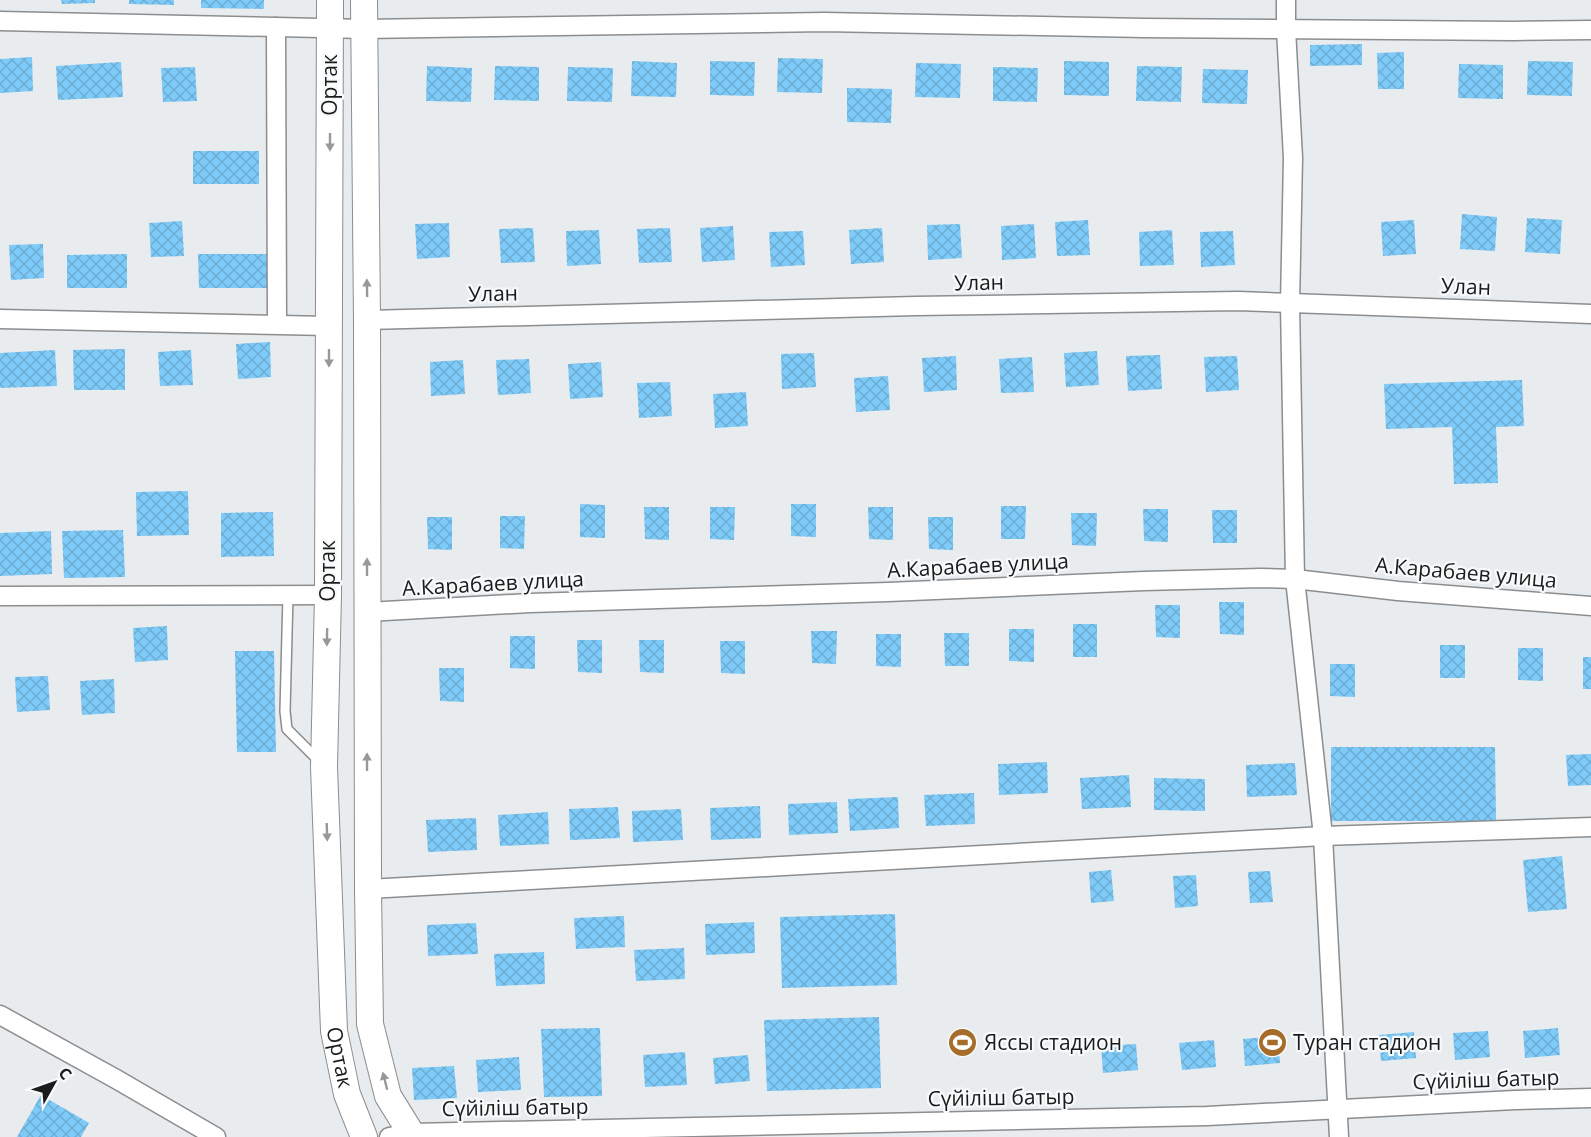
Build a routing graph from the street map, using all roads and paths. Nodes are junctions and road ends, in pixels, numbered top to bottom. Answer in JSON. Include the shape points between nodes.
{"nodes":[{"id":1,"x":330,"y":0,"type":"edge"},
{"id":2,"x":364,"y":0,"type":"edge"},
{"id":3,"x":1286,"y":0,"type":"edge"},
{"id":4,"x":0,"y":21,"type":"edge"},
{"id":5,"x":276,"y":27,"type":"junction"},
{"id":6,"x":330,"y":28,"type":"junction"},
{"id":7,"x":364,"y":29,"type":"junction"},
{"id":8,"x":1286,"y":29,"type":"junction"},
{"id":9,"x":1591,"y":30,"type":"edge"},
{"id":10,"x":1290,"y":304,"type":"junction"},
{"id":11,"x":1591,"y":314,"type":"edge"},
{"id":12,"x":0,"y":319,"type":"edge"},
{"id":13,"x":367,"y":320,"type":"junction"},
{"id":14,"x":277,"y":324,"type":"junction"},
{"id":15,"x":329,"y":326,"type":"junction"},
{"id":16,"x":1295,"y":579,"type":"junction"},
{"id":17,"x":288,"y":595,"type":"junction"},
{"id":18,"x":328,"y":595,"type":"junction"},
{"id":19,"x":0,"y":596,"type":"edge"},
{"id":20,"x":1591,"y":606,"type":"edge"},
{"id":21,"x":366,"y":612,"type":"junction"},
{"id":22,"x":324,"y":767,"type":"junction"},
{"id":23,"x":1591,"y":827,"type":"edge"},
{"id":24,"x":1323,"y":836,"type":"junction"},
{"id":25,"x":368,"y":889,"type":"junction"},
{"id":26,"x":0,"y":1015,"type":"edge"},
{"id":27,"x":1591,"y":1098,"type":"edge"},
{"id":28,"x":1338,"y":1109,"type":"junction"},
{"id":29,"x":405,"y":1136,"type":"edge"},
{"id":30,"x":216,"y":1137,"type":"edge"},
{"id":31,"x":364,"y":1137,"type":"edge"},
{"id":32,"x":1339,"y":1137,"type":"edge"}],
"edges":[{"from":1,"to":6,"type":"street","name":"Ортак"},
{"from":2,"to":7,"type":"street","name":"Ортак"},
{"from":3,"to":8,"type":"street"},
{"from":4,"to":5,"type":"street"},
{"from":5,"to":6,"type":"street"},
{"from":5,"to":14,"type":"street"},
{"from":6,"to":7,"type":"street"},
{"from":6,"to":15,"type":"street","name":"Ортак","one_way":true},
{"from":7,"to":8,"type":"street","via":[[824,22]]},
{"from":13,"to":7,"type":"street","name":"Ортак","one_way":true},
{"from":8,"to":9,"type":"street"},
{"from":8,"to":10,"type":"street","via":[[1293,158]]},
{"from":10,"to":11,"type":"street","name":"Улан"},
{"from":10,"to":13,"type":"street","name":"Улан","via":[[1238,301],[928,306]]},
{"from":10,"to":16,"type":"street"},
{"from":12,"to":14,"type":"street"},
{"from":21,"to":13,"type":"street","name":"Ортак","one_way":true},
{"from":14,"to":15,"type":"street"},
{"from":15,"to":18,"type":"street","name":"Ортак","one_way":true},
{"from":16,"to":20,"type":"street","name":"А.Карабаев улица"},
{"from":16,"to":21,"type":"street","name":"А.Карабаев улица","via":[[1144,580]]},
{"from":16,"to":24,"type":"street"},
{"from":17,"to":18,"type":"street"},
{"from":17,"to":19,"type":"street"},
{"from":17,"to":22,"type":"lane","via":[[287,729]]},
{"from":18,"to":22,"type":"street","name":"Ортак","one_way":true},
{"from":25,"to":21,"type":"street","name":"Ортак","one_way":true},
{"from":22,"to":31,"type":"street","name":"Ортак","one_way":true,"via":[[334,1031],[347,1094]]},
{"from":23,"to":24,"type":"street"},
{"from":24,"to":25,"type":"street"},
{"from":24,"to":28,"type":"street"},
{"from":29,"to":25,"type":"street","name":"Ортак","one_way":true,"via":[[388,1096],[370,1024]]},
{"from":26,"to":30,"type":"street"},
{"from":27,"to":28,"type":"street","name":"Сүйіліш батыр"},
{"from":28,"to":29,"type":"street","name":"Сүйіліш батыр","via":[[1207,1116]]},
{"from":28,"to":32,"type":"street"}]}
